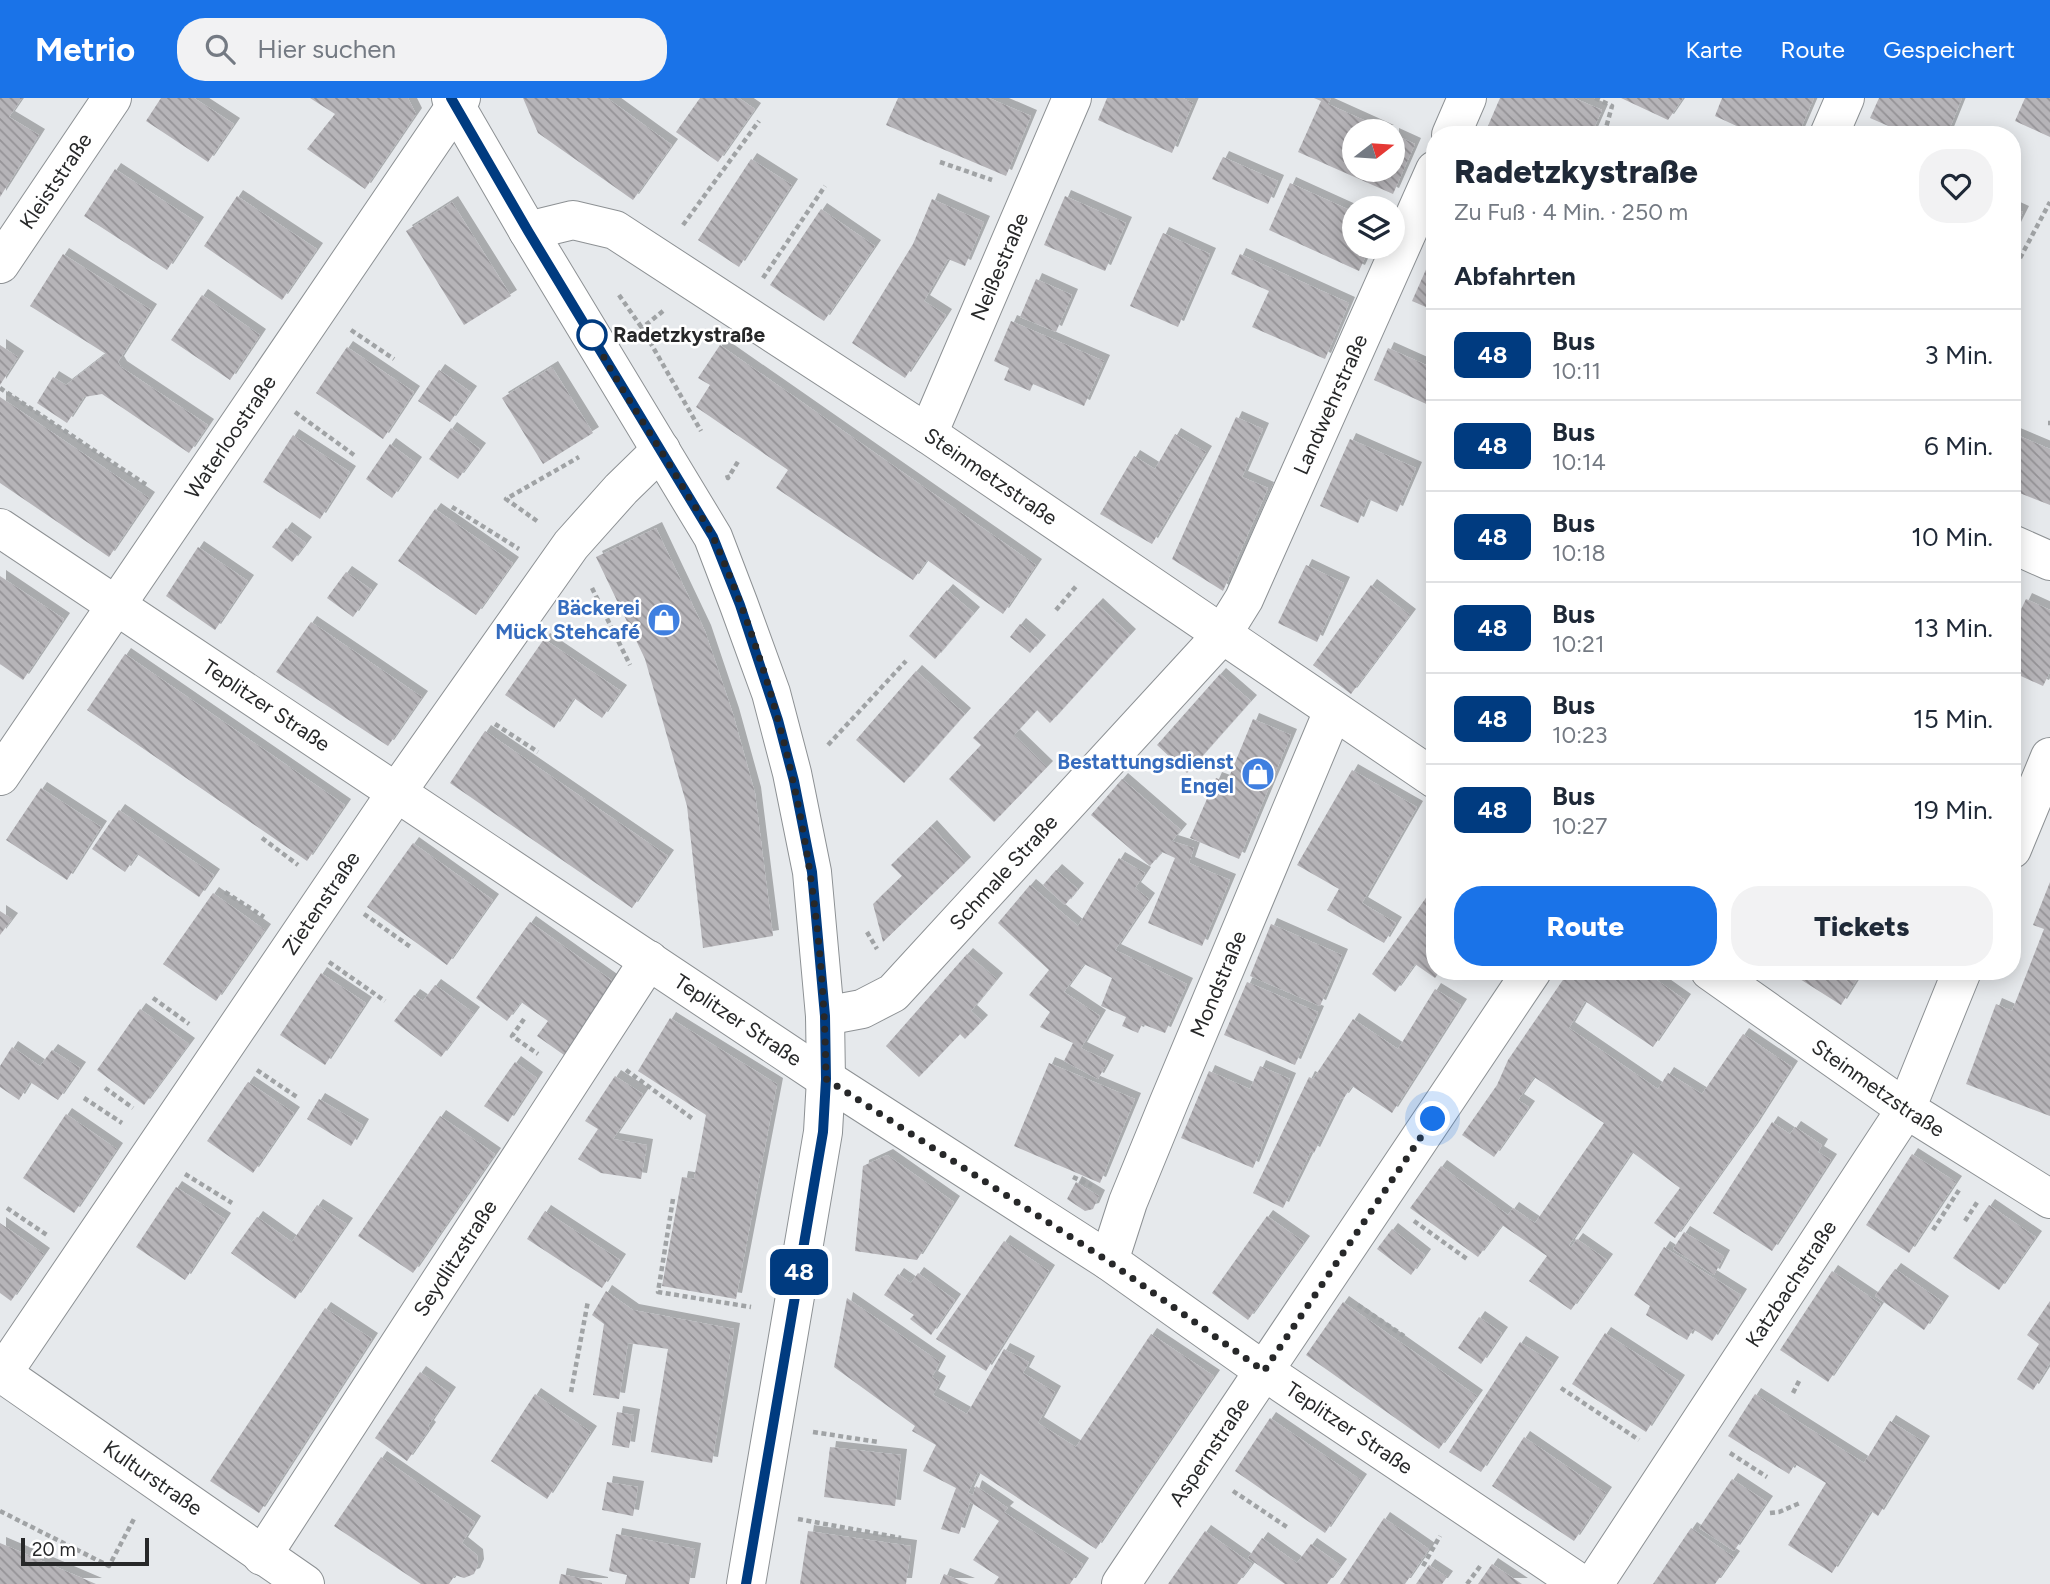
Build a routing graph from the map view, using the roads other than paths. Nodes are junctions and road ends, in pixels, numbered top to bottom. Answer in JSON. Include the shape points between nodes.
{"nodes":[{"id":1,"x":112,"y":98,"type":"edge"},
{"id":2,"x":1072,"y":98,"type":"edge"},
{"id":3,"x":1467,"y":98,"type":"edge"},
{"id":4,"x":1845,"y":98,"type":"edge"},
{"id":5,"x":456,"y":101,"type":"edge"},
{"id":6,"x":1455,"y":126,"type":"edge"},
{"id":7,"x":1833,"y":126,"type":"edge"},
{"id":8,"x":1426,"y":190,"type":"edge"},
{"id":9,"x":528,"y":231,"type":"junction"},
{"id":10,"x":0,"y":264,"type":"edge"},
{"id":11,"x":928,"y":434,"type":"junction"},
{"id":12,"x":661,"y":450,"type":"junction"},
{"id":13,"x":0,"y":528,"type":"edge"},
{"id":14,"x":2021,"y":548,"type":"edge"},
{"id":15,"x":2050,"y":561,"type":"edge"},
{"id":16,"x":116,"y":606,"type":"junction"},
{"id":17,"x":1221,"y":636,"type":"junction"},
{"id":18,"x":1332,"y":711,"type":"junction"},
{"id":19,"x":2050,"y":757,"type":"edge"},
{"id":20,"x":1426,"y":773,"type":"edge"},
{"id":21,"x":0,"y":776,"type":"edge"},
{"id":22,"x":397,"y":793,"type":"junction"},
{"id":23,"x":2021,"y":827,"type":"edge"},
{"id":24,"x":649,"y":960,"type":"junction"},
{"id":25,"x":1526,"y":980,"type":"edge"},
{"id":26,"x":1723,"y":980,"type":"edge"},
{"id":27,"x":1958,"y":980,"type":"edge"},
{"id":28,"x":825,"y":1016,"type":"junction"},
{"id":29,"x":826,"y":1079,"type":"junction"},
{"id":30,"x":1906,"y":1109,"type":"junction"},
{"id":31,"x":2050,"y":1199,"type":"edge"},
{"id":32,"x":1108,"y":1261,"type":"junction"},
{"id":33,"x":1264,"y":1371,"type":"junction"},
{"id":34,"x":1,"y":1373,"type":"edge"},
{"id":35,"x":262,"y":1556,"type":"junction"},
{"id":36,"x":305,"y":1584,"type":"edge"},
{"id":37,"x":746,"y":1584,"type":"edge"},
{"id":38,"x":1121,"y":1584,"type":"edge"},
{"id":39,"x":1581,"y":1584,"type":"edge"},
{"id":40,"x":1594,"y":1584,"type":"edge"}],
"edges":[{"from":1,"to":10,"type":"street","name":"Kleiststraße"},
{"from":2,"to":11,"type":"street","name":"Neißestraße"},
{"from":3,"to":6,"type":"street"},
{"from":4,"to":7,"type":"street"},
{"from":5,"to":9,"type":"street"},
{"from":5,"to":16,"type":"street","name":"Waterloostraße"},
{"from":8,"to":17,"type":"street","name":"Landwehrstraße","via":[[1244,599]]},
{"from":9,"to":11,"type":"street","name":"Steinmetzstraße","via":[[573,220],[615,230]]},
{"from":9,"to":12,"type":"street"},
{"from":11,"to":17,"type":"street","name":"Steinmetzstraße"},
{"from":12,"to":22,"type":"street","name":"Zietenstraße","via":[[562,557]]},
{"from":12,"to":28,"type":"street","via":[[713,537],[771,693],[812,872]]},
{"from":13,"to":16,"type":"street","name":"Teplitzer Straße"},
{"from":14,"to":15,"type":"street"},
{"from":16,"to":21,"type":"street","name":"Waterloostraße"},
{"from":16,"to":22,"type":"street","name":"Teplitzer Straße"},
{"from":17,"to":18,"type":"street","name":"Steinmetzstraße"},
{"from":17,"to":28,"type":"street","name":"Schmale Straße","via":[[893,993],[862,1009]]},
{"from":18,"to":20,"type":"street","name":"Steinmetzstraße"},
{"from":18,"to":32,"type":"street","name":"Mondstraße","via":[[1158,1127]]},
{"from":19,"to":23,"type":"street"},
{"from":22,"to":24,"type":"street","name":"Teplitzer Straße"},
{"from":22,"to":34,"type":"street","name":"Zietenstraße"},
{"from":24,"to":29,"type":"street","name":"Teplitzer Straße"},
{"from":24,"to":35,"type":"street","name":"Seydlitzstraße"},
{"from":25,"to":33,"type":"street","name":"Aspernstraße"},
{"from":26,"to":30,"type":"street","name":"Steinmetzstraße"},
{"from":27,"to":30,"type":"street","name":"Katzbachstraße"},
{"from":28,"to":29,"type":"street"},
{"from":29,"to":32,"type":"street","name":"Teplitzer Straße"},
{"from":29,"to":37,"type":"street","via":[[823,1132]]},
{"from":30,"to":31,"type":"street","name":"Steinmetzstraße"},
{"from":30,"to":40,"type":"street","name":"Katzbachstraße"},
{"from":32,"to":33,"type":"street","name":"Teplitzer Straße"},
{"from":33,"to":38,"type":"street","name":"Aspernstraße"},
{"from":33,"to":39,"type":"street","name":"Teplitzer Straße"},
{"from":34,"to":35,"type":"street","name":"Kulturstraße"},
{"from":35,"to":36,"type":"street","name":"Kulturstraße"}]}
